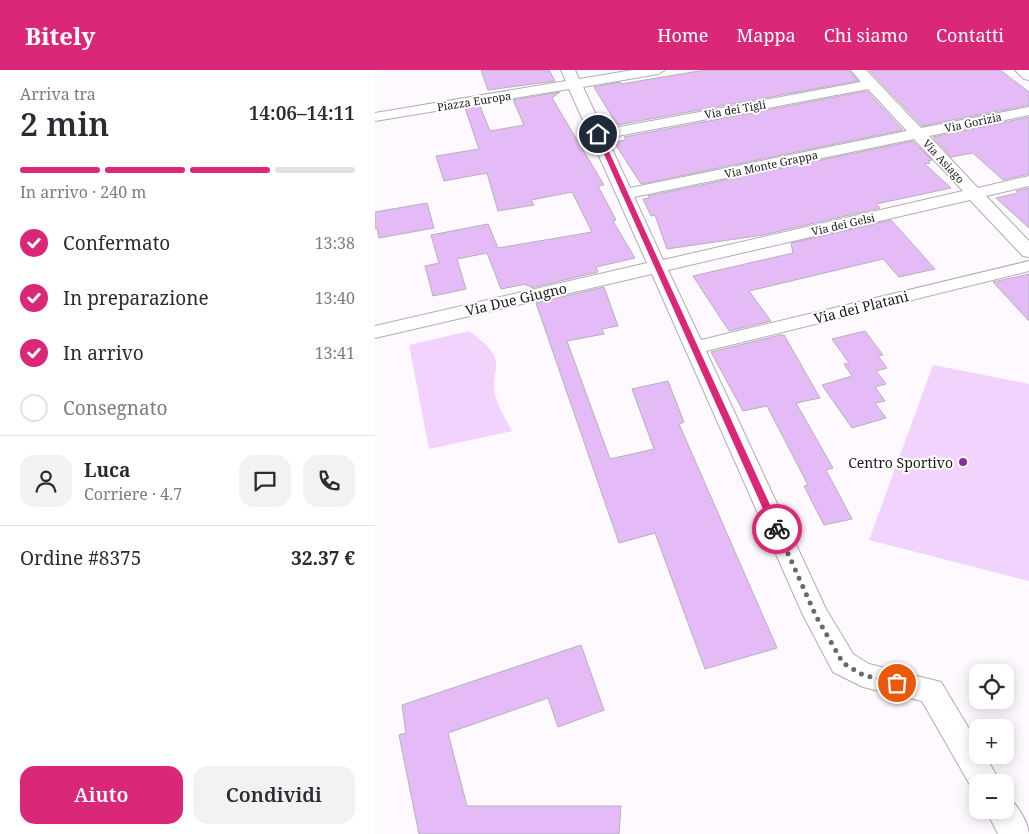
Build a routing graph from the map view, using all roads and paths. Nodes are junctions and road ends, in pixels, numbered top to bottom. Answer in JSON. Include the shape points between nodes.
{"nodes":[{"id":1,"x":658,"y":70,"type":"edge"},
{"id":2,"x":858,"y":70,"type":"edge"},
{"id":3,"x":1022,"y":70,"type":"edge"},
{"id":4,"x":1029,"y":76,"type":"edge"},
{"id":5,"x":571,"y":77,"type":"edge"},
{"id":6,"x":872,"y":84,"type":"junction"},
{"id":7,"x":1029,"y":111,"type":"edge"},
{"id":8,"x":375,"y":117,"type":"edge"},
{"id":9,"x":598,"y":134,"type":"junction"},
{"id":10,"x":918,"y":134,"type":"junction"},
{"id":11,"x":1029,"y":181,"type":"edge"},
{"id":12,"x":625,"y":194,"type":"junction"},
{"id":13,"x":974,"y":194,"type":"junction"},
{"id":14,"x":1029,"y":252,"type":"edge"},
{"id":15,"x":657,"y":266,"type":"junction"},
{"id":16,"x":1029,"y":266,"type":"edge"},
{"id":17,"x":375,"y":332,"type":"edge"},
{"id":18,"x":693,"y":348,"type":"junction"},
{"id":19,"x":980,"y":774,"type":"edge"},
{"id":20,"x":1006,"y":819,"type":"edge"},
{"id":21,"x":1015,"y":834,"type":"edge"}],
"edges":[{"from":1,"to":5,"type":"street","name":"Piazza Europa"},
{"from":2,"to":6,"type":"street","name":"Via Asiago"},
{"from":3,"to":4,"type":"street"},
{"from":5,"to":8,"type":"street","name":"Piazza Europa"},
{"from":5,"to":9,"type":"street"},
{"from":6,"to":9,"type":"street","name":"Via dei Tigli"},
{"from":6,"to":10,"type":"street","name":"Via Asiago"},
{"from":7,"to":10,"type":"street","name":"Via Gorizia"},
{"from":9,"to":12,"type":"street"},
{"from":10,"to":12,"type":"street","name":"Via Monte Grappa"},
{"from":10,"to":13,"type":"street","name":"Via Asiago"},
{"from":11,"to":13,"type":"street","name":"Via dei Gelsi"},
{"from":12,"to":15,"type":"street"},
{"from":13,"to":14,"type":"street","name":"Via Asiago"},
{"from":13,"to":15,"type":"street","name":"Via dei Gelsi"},
{"from":15,"to":17,"type":"street","name":"Via Due Giugno"},
{"from":15,"to":18,"type":"street"},
{"from":16,"to":18,"type":"street","name":"Via dei Platani"},
{"from":18,"to":19,"type":"street","via":[[816,616],[843,663],[863,675],[931,691]]},
{"from":20,"to":21,"type":"street"}]}
